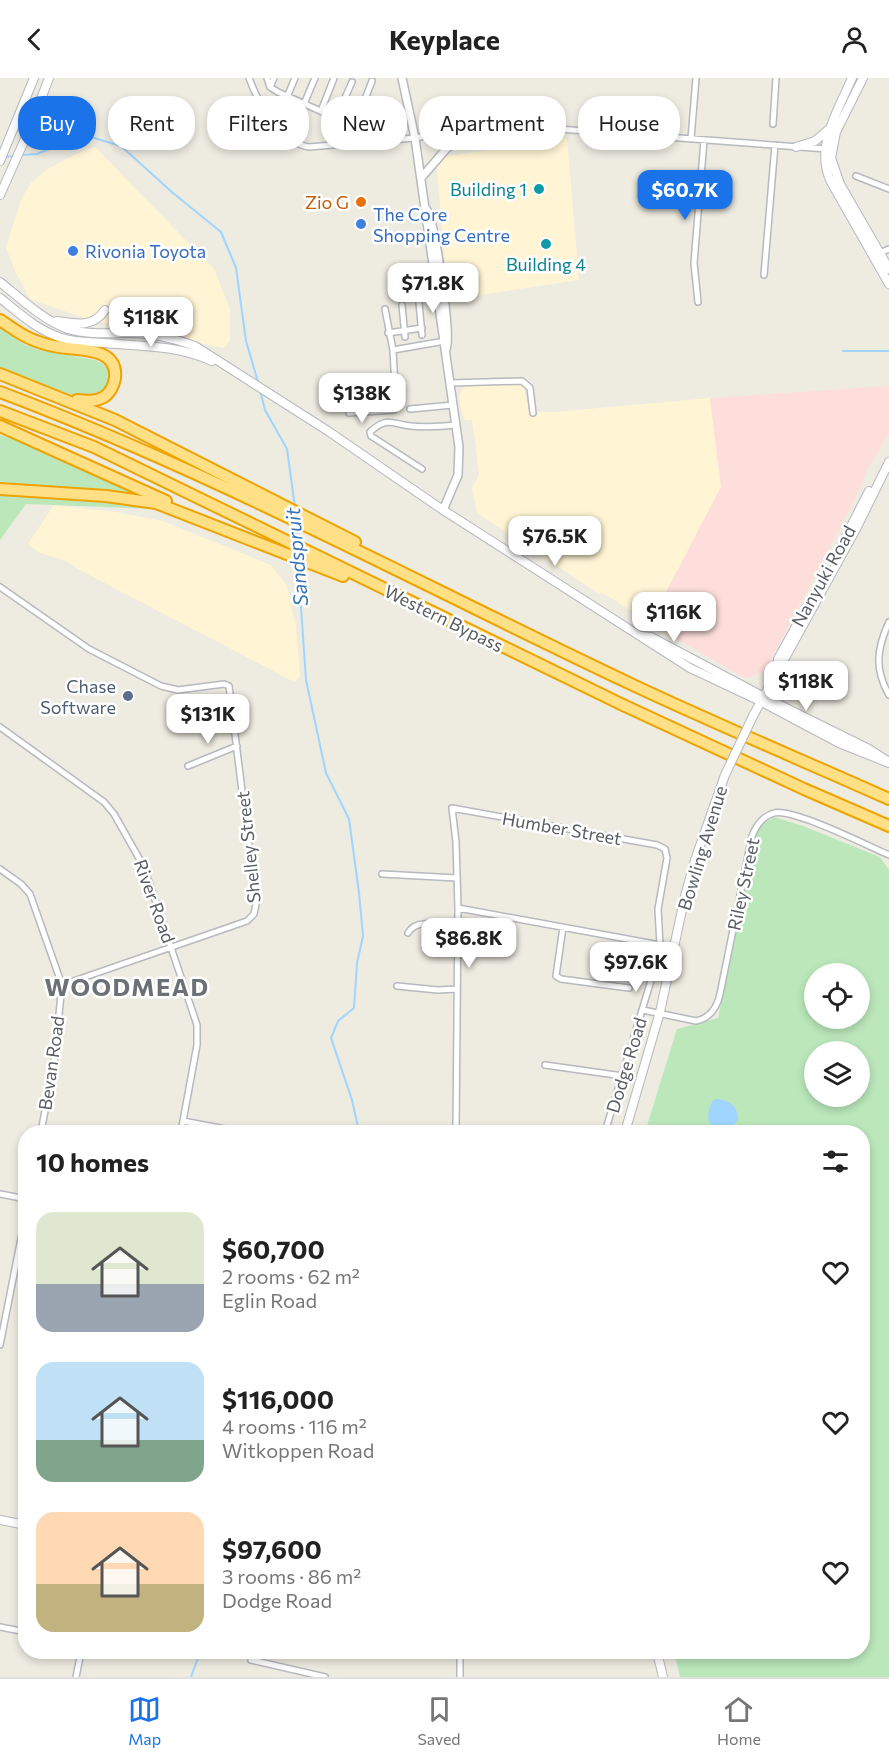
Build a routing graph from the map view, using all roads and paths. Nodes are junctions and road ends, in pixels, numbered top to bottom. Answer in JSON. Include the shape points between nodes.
{"nodes":[{"id":1,"x":34,"y":78,"type":"edge"},
{"id":2,"x":49,"y":78,"type":"edge"},
{"id":3,"x":249,"y":78,"type":"edge"},
{"id":4,"x":267,"y":78,"type":"edge"},
{"id":5,"x":274,"y":78,"type":"edge"},
{"id":6,"x":295,"y":78,"type":"edge"},
{"id":7,"x":315,"y":78,"type":"edge"},
{"id":8,"x":334,"y":78,"type":"edge"},
{"id":9,"x":402,"y":78,"type":"edge"},
{"id":10,"x":696,"y":78,"type":"edge"},
{"id":11,"x":776,"y":78,"type":"edge"},
{"id":12,"x":852,"y":78,"type":"edge"},
{"id":13,"x":863,"y":78,"type":"edge"},
{"id":14,"x":372,"y":81,"type":"dead end"},
{"id":15,"x":352,"y":82,"type":"dead end"},
{"id":16,"x":270,"y":87,"type":"junction"},
{"id":17,"x":285,"y":96,"type":"edge"},
{"id":18,"x":287,"y":96,"type":"edge"},
{"id":19,"x":307,"y":96,"type":"edge"},
{"id":20,"x":327,"y":96,"type":"edge"},
{"id":21,"x":346,"y":96,"type":"edge"},
{"id":22,"x":366,"y":96,"type":"edge"},
{"id":23,"x":309,"y":106,"type":"edge"},
{"id":24,"x":321,"y":111,"type":"edge"},
{"id":25,"x":833,"y":121,"type":"junction"},
{"id":26,"x":773,"y":124,"type":"dead end"},
{"id":27,"x":566,"y":129,"type":"edge"},
{"id":28,"x":419,"y":137,"type":"edge"},
{"id":29,"x":415,"y":138,"type":"junction"},
{"id":30,"x":407,"y":139,"type":"edge"},
{"id":31,"x":691,"y":139,"type":"junction"},
{"id":32,"x":704,"y":140,"type":"junction"},
{"id":33,"x":775,"y":145,"type":"junction"},
{"id":34,"x":321,"y":146,"type":"edge"},
{"id":35,"x":796,"y":147,"type":"junction"},
{"id":36,"x":828,"y":149,"type":"junction"},
{"id":37,"x":445,"y":150,"type":"edge"},
{"id":38,"x":0,"y":161,"type":"edge"},
{"id":39,"x":856,"y":176,"type":"dead end"},
{"id":40,"x":421,"y":178,"type":"junction"},
{"id":41,"x":889,"y":189,"type":"edge"},
{"id":42,"x":0,"y":195,"type":"edge"},
{"id":43,"x":426,"y":209,"type":"junction"},
{"id":44,"x":889,"y":249,"type":"edge"},
{"id":45,"x":876,"y":255,"type":"junction"},
{"id":46,"x":885,"y":265,"type":"edge"},
{"id":47,"x":764,"y":275,"type":"dead end"},
{"id":48,"x":0,"y":282,"type":"edge"},
{"id":49,"x":418,"y":284,"type":"dead end"},
{"id":50,"x":889,"y":284,"type":"edge"},
{"id":51,"x":0,"y":298,"type":"edge"},
{"id":52,"x":698,"y":302,"type":"dead end"},
{"id":53,"x":418,"y":303,"type":"dead end"},
{"id":54,"x":402,"y":305,"type":"dead end"},
{"id":55,"x":385,"y":309,"type":"dead end"},
{"id":56,"x":105,"y":310,"type":"dead end"},
{"id":57,"x":0,"y":320,"type":"edge"},
{"id":58,"x":49,"y":320,"type":"junction"},
{"id":59,"x":440,"y":325,"type":"junction"},
{"id":60,"x":388,"y":333,"type":"junction"},
{"id":61,"x":405,"y":334,"type":"junction"},
{"id":62,"x":445,"y":341,"type":"junction"},
{"id":63,"x":393,"y":350,"type":"junction"},
{"id":64,"x":233,"y":371,"type":"junction"},
{"id":65,"x":0,"y":374,"type":"edge"},
{"id":66,"x":450,"y":384,"type":"junction"},
{"id":67,"x":0,"y":392,"type":"edge"},
{"id":68,"x":396,"y":396,"type":"junction"},
{"id":69,"x":59,"y":397,"type":"junction"},
{"id":70,"x":364,"y":398,"type":"dead end"},
{"id":71,"x":453,"y":405,"type":"junction"},
{"id":72,"x":410,"y":409,"type":"dead end"},
{"id":73,"x":0,"y":411,"type":"edge"},
{"id":74,"x":348,"y":413,"type":"dead end"},
{"id":75,"x":533,"y":413,"type":"dead end"},
{"id":76,"x":456,"y":425,"type":"junction"},
{"id":77,"x":0,"y":426,"type":"edge"},
{"id":78,"x":889,"y":453,"type":"edge"},
{"id":79,"x":889,"y":462,"type":"edge"},
{"id":80,"x":422,"y":469,"type":"dead end"},
{"id":81,"x":0,"y":489,"type":"edge"},
{"id":82,"x":270,"y":504,"type":"junction"},
{"id":83,"x":443,"y":510,"type":"junction"},
{"id":84,"x":215,"y":525,"type":"junction"},
{"id":85,"x":315,"y":560,"type":"junction"},
{"id":86,"x":2,"y":588,"type":"edge"},
{"id":87,"x":889,"y":622,"type":"edge"},
{"id":88,"x":889,"y":694,"type":"edge"},
{"id":89,"x":760,"y":700,"type":"junction"},
{"id":90,"x":0,"y":727,"type":"edge"},
{"id":91,"x":237,"y":746,"type":"junction"},
{"id":92,"x":889,"y":763,"type":"edge"},
{"id":93,"x":188,"y":766,"type":"dead end"},
{"id":94,"x":889,"y":799,"type":"edge"},
{"id":95,"x":889,"y":826,"type":"edge"},
{"id":96,"x":667,"y":855,"type":"joint"},
{"id":97,"x":889,"y":855,"type":"edge"},
{"id":98,"x":0,"y":869,"type":"edge"},
{"id":99,"x":382,"y":874,"type":"dead end"},
{"id":100,"x":457,"y":878,"type":"junction"},
{"id":101,"x":458,"y":908,"type":"junction"},
{"id":102,"x":405,"y":923,"type":"dead end"},
{"id":103,"x":563,"y":927,"type":"junction"},
{"id":104,"x":458,"y":929,"type":"junction"},
{"id":105,"x":660,"y":945,"type":"junction"},
{"id":106,"x":172,"y":948,"type":"junction"},
{"id":107,"x":62,"y":985,"type":"junction"},
{"id":108,"x":397,"y":986,"type":"dead end"},
{"id":109,"x":629,"y":988,"type":"dead end"},
{"id":110,"x":457,"y":989,"type":"junction"},
{"id":111,"x":643,"y":1010,"type":"junction"},
{"id":112,"x":660,"y":1012,"type":"junction"},
{"id":113,"x":545,"y":1065,"type":"dead end"},
{"id":114,"x":622,"y":1076,"type":"junction"},
{"id":115,"x":183,"y":1121,"type":"junction"},
{"id":116,"x":42,"y":1125,"type":"edge"},
{"id":117,"x":182,"y":1125,"type":"edge"},
{"id":118,"x":204,"y":1125,"type":"edge"},
{"id":119,"x":456,"y":1125,"type":"edge"},
{"id":120,"x":607,"y":1125,"type":"edge"},
{"id":121,"x":627,"y":1125,"type":"edge"},
{"id":122,"x":0,"y":1194,"type":"edge"},
{"id":123,"x":18,"y":1197,"type":"edge"},
{"id":124,"x":18,"y":1254,"type":"edge"},
{"id":125,"x":0,"y":1345,"type":"edge"},
{"id":126,"x":0,"y":1520,"type":"edge"},
{"id":127,"x":18,"y":1523,"type":"edge"},
{"id":128,"x":0,"y":1627,"type":"edge"},
{"id":129,"x":18,"y":1630,"type":"edge"},
{"id":130,"x":80,"y":1659,"type":"edge"},
{"id":131,"x":460,"y":1659,"type":"edge"},
{"id":132,"x":659,"y":1659,"type":"edge"},
{"id":133,"x":251,"y":1660,"type":"dead end"},
{"id":134,"x":76,"y":1677,"type":"edge"},
{"id":135,"x":325,"y":1677,"type":"edge"},
{"id":136,"x":460,"y":1677,"type":"edge"},
{"id":137,"x":663,"y":1677,"type":"edge"}],
"edges":[{"from":1,"to":38,"type":"main road"},
{"from":2,"to":42,"type":"main road"},
{"from":3,"to":34,"type":"street","via":[[260,103],[290,140],[309,147]]},
{"from":4,"to":16,"type":"street"},
{"from":5,"to":16,"type":"street"},
{"from":6,"to":18,"type":"street"},
{"from":7,"to":19,"type":"street"},
{"from":8,"to":20,"type":"street"},
{"from":9,"to":29,"type":"street"},
{"from":10,"to":31,"type":"street"},
{"from":11,"to":26,"type":"street"},
{"from":12,"to":25,"type":"main road"},
{"from":13,"to":36,"type":"main road"},
{"from":14,"to":22,"type":"street"},
{"from":15,"to":21,"type":"street"},
{"from":16,"to":17,"type":"street"},
{"from":23,"to":24,"type":"street"},
{"from":25,"to":35,"type":"main road","via":[[818,139]]},
{"from":25,"to":36,"type":"main road"},
{"from":27,"to":31,"type":"street"},
{"from":28,"to":29,"type":"street"},
{"from":29,"to":30,"type":"street"},
{"from":29,"to":40,"type":"street"},
{"from":31,"to":32,"type":"street"},
{"from":32,"to":33,"type":"street"},
{"from":32,"to":52,"type":"street","via":[[694,254]]},
{"from":33,"to":35,"type":"street"},
{"from":33,"to":47,"type":"street"},
{"from":35,"to":36,"type":"street"},
{"from":36,"to":45,"type":"main road","via":[[828,176]]},
{"from":37,"to":40,"type":"street"},
{"from":39,"to":41,"type":"street"},
{"from":40,"to":43,"type":"street"},
{"from":43,"to":59,"type":"street"},
{"from":43,"to":62,"type":"street","via":[[436,243]]},
{"from":44,"to":45,"type":"street"},
{"from":45,"to":46,"type":"main road"},
{"from":46,"to":50,"type":"main road"},
{"from":48,"to":58,"type":"main road"},
{"from":49,"to":59,"type":"street","via":[[431,294]]},
{"from":51,"to":64,"type":"main road","via":[[36,326],[64,339],[173,349]]},
{"from":53,"to":61,"type":"street","via":[[422,331]]},
{"from":54,"to":61,"type":"street"},
{"from":55,"to":60,"type":"street"},
{"from":56,"to":58,"type":"main road","via":[[88,324]]},
{"from":57,"to":69,"type":"highway","via":[[36,342],[90,349],[112,362],[114,384],[101,399]]},
{"from":58,"to":64,"type":"main road","via":[[85,333],[131,333],[177,340],[204,351]]},
{"from":59,"to":62,"type":"street"},
{"from":60,"to":61,"type":"street"},
{"from":60,"to":63,"type":"street"},
{"from":62,"to":63,"type":"street"},
{"from":62,"to":66,"type":"street"},
{"from":63,"to":68,"type":"street"},
{"from":64,"to":83,"type":"main road"},
{"from":65,"to":69,"type":"highway"},
{"from":66,"to":71,"type":"street"},
{"from":66,"to":75,"type":"street","via":[[522,381],[530,388]]},
{"from":67,"to":82,"type":"highway"},
{"from":68,"to":70,"type":"street"},
{"from":68,"to":74,"type":"street","via":[[394,410]]},
{"from":69,"to":82,"type":"highway","via":[[115,420]]},
{"from":71,"to":72,"type":"street"},
{"from":71,"to":76,"type":"street"},
{"from":73,"to":85,"type":"highway","via":[[94,447]]},
{"from":76,"to":80,"type":"street","via":[[382,423],[370,432]]},
{"from":76,"to":83,"type":"street","via":[[458,475]]},
{"from":77,"to":84,"type":"highway"},
{"from":78,"to":89,"type":"main road","name":"Nanyuki Road"},
{"from":79,"to":89,"type":"main road","name":"Nanyuki Road"},
{"from":81,"to":84,"type":"highway","via":[[141,501]]},
{"from":82,"to":94,"type":"highway","name":"Western Bypass","via":[[398,564],[435,588],[634,685]]},
{"from":83,"to":89,"type":"main road","via":[[690,668]]},
{"from":84,"to":85,"type":"highway"},
{"from":85,"to":95,"type":"highway","name":"Western Bypass"},
{"from":86,"to":91,"type":"street","name":"Shelley Street","via":[[89,649],[161,686],[178,690],[228,684]]},
{"from":87,"to":88,"type":"street","via":[[878,657],[881,679]]},
{"from":89,"to":92,"type":"main road","via":[[839,743]]},
{"from":89,"to":112,"type":"main road","name":"Bowling Avenue","bridge":true,"via":[[725,775],[692,869]]},
{"from":90,"to":106,"type":"street","name":"River Road","via":[[98,797],[114,814],[138,855]]},
{"from":91,"to":93,"type":"street"},
{"from":91,"to":106,"type":"street","name":"Shelley Street","via":[[255,910],[247,921]]},
{"from":96,"to":100,"type":"street","name":"Humber Street","via":[[657,845],[452,808]]},
{"from":96,"to":105,"type":"street","name":"Dodge Road","via":[[658,909]]},
{"from":97,"to":112,"type":"street","name":"Riley Street","via":[[791,814],[774,813],[765,818],[752,836],[717,1004],[709,1016],[696,1021]]},
{"from":98,"to":107,"type":"street","name":"Bevan Road","via":[[30,894]]},
{"from":99,"to":100,"type":"street"},
{"from":100,"to":101,"type":"street"},
{"from":101,"to":103,"type":"street"},
{"from":101,"to":104,"type":"street"},
{"from":102,"to":104,"type":"street","via":[[409,931],[421,924]]},
{"from":103,"to":105,"type":"street"},
{"from":103,"to":109,"type":"street","via":[[556,976]]},
{"from":104,"to":110,"type":"street"},
{"from":105,"to":111,"type":"street","name":"Dodge Road"},
{"from":106,"to":107,"type":"street","name":"Shelley Street"},
{"from":106,"to":115,"type":"street","name":"River Road","via":[[198,1031]]},
{"from":107,"to":116,"type":"street","name":"Bevan Road"},
{"from":108,"to":110,"type":"street"},
{"from":110,"to":119,"type":"street"},
{"from":111,"to":112,"type":"street","name":"Riley Street"},
{"from":111,"to":114,"type":"street","name":"Dodge Road"},
{"from":112,"to":121,"type":"main road","name":"Bowling Avenue"},
{"from":113,"to":114,"type":"street"},
{"from":114,"to":120,"type":"street","name":"Dodge Road"},
{"from":115,"to":117,"type":"street","name":"River Road"},
{"from":115,"to":118,"type":"street"},
{"from":122,"to":123,"type":"street"},
{"from":124,"to":125,"type":"street"},
{"from":126,"to":127,"type":"main road"},
{"from":128,"to":129,"type":"street"},
{"from":130,"to":134,"type":"street"},
{"from":131,"to":136,"type":"street"},
{"from":132,"to":137,"type":"main road"},
{"from":133,"to":135,"type":"street"}]}
